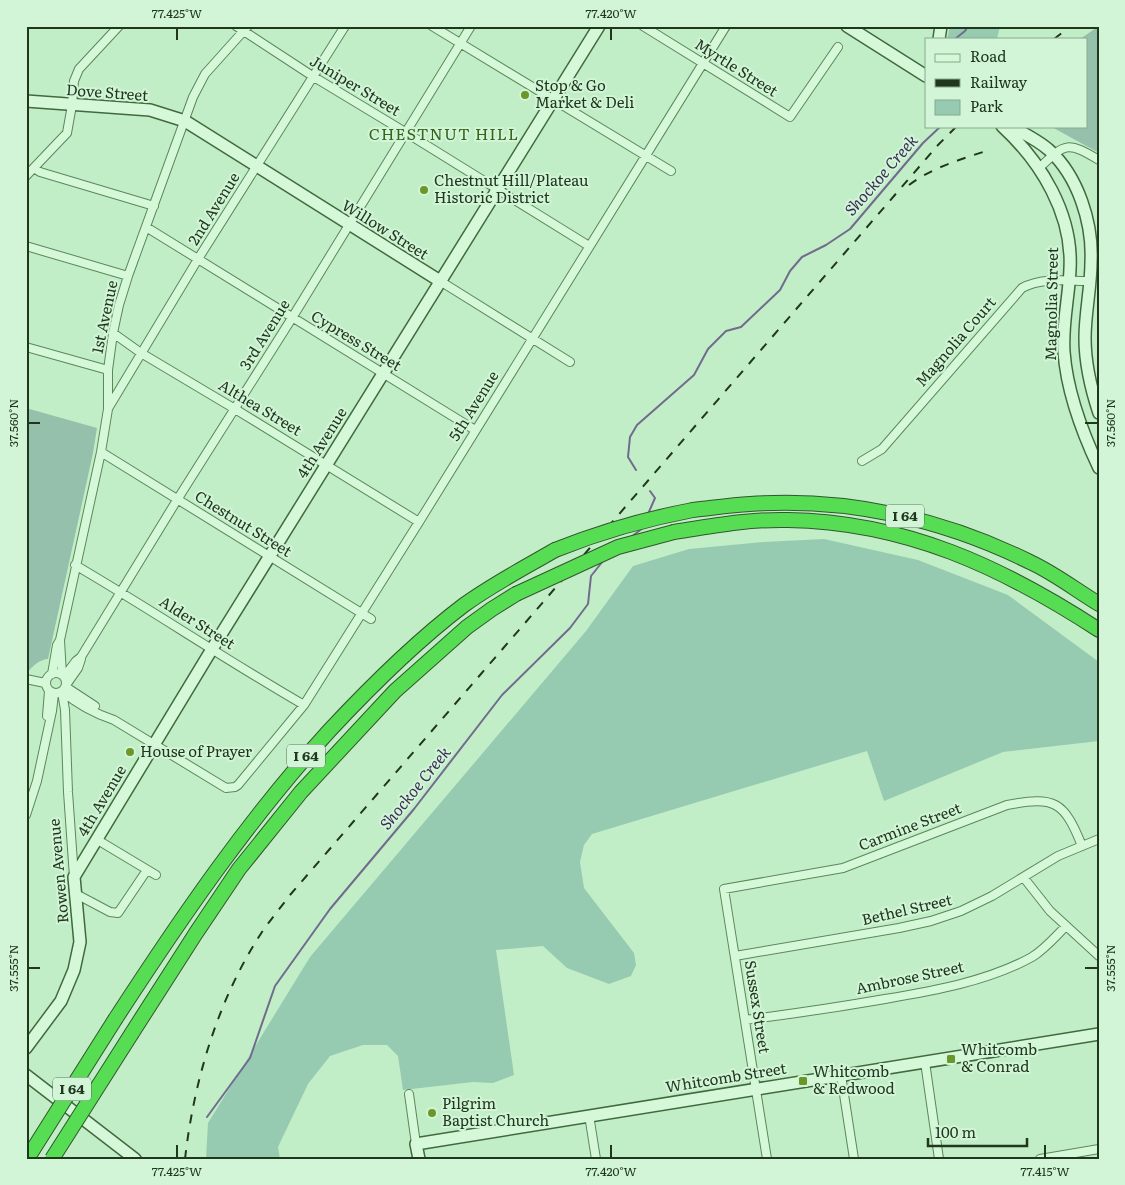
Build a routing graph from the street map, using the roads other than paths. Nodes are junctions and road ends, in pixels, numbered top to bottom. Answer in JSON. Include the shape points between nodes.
{"nodes":[{"id":1,"x":119,"y":26,"type":"edge"},
{"id":2,"x":236,"y":26,"type":"edge"},
{"id":3,"x":345,"y":26,"type":"edge"},
{"id":4,"x":432,"y":26,"type":"edge"},
{"id":5,"x":471,"y":26,"type":"edge"},
{"id":6,"x":598,"y":26,"type":"edge"},
{"id":7,"x":642,"y":26,"type":"edge"},
{"id":8,"x":726,"y":26,"type":"edge"},
{"id":9,"x":847,"y":26,"type":"edge"},
{"id":10,"x":246,"y":29,"type":"edge"},
{"id":11,"x":460,"y":44,"type":"junction"},
{"id":12,"x":838,"y":47,"type":"dead end"},
{"id":13,"x":703,"y":63,"type":"junction"},
{"id":14,"x":925,"y":75,"type":"edge"},
{"id":15,"x":314,"y":77,"type":"junction"},
{"id":16,"x":26,"y":101,"type":"edge"},
{"id":17,"x":553,"y":101,"type":"junction"},
{"id":18,"x":72,"y":105,"type":"junction"},
{"id":19,"x":185,"y":121,"type":"junction"},
{"id":20,"x":1004,"y":128,"type":"edge"},
{"id":21,"x":1013,"y":128,"type":"edge"},
{"id":22,"x":405,"y":132,"type":"junction"},
{"id":23,"x":1053,"y":154,"type":"junction"},
{"id":24,"x":645,"y":156,"type":"junction"},
{"id":25,"x":1099,"y":160,"type":"edge"},
{"id":26,"x":257,"y":166,"type":"junction"},
{"id":27,"x":34,"y":168,"type":"junction"},
{"id":28,"x":1038,"y":169,"type":"junction"},
{"id":29,"x":671,"y":172,"type":"dead end"},
{"id":30,"x":26,"y":176,"type":"edge"},
{"id":31,"x":498,"y":190,"type":"junction"},
{"id":32,"x":154,"y":206,"type":"junction"},
{"id":33,"x":348,"y":225,"type":"junction"},
{"id":34,"x":146,"y":227,"type":"junction"},
{"id":35,"x":26,"y":246,"type":"edge"},
{"id":36,"x":589,"y":246,"type":"junction"},
{"id":37,"x":198,"y":259,"type":"junction"},
{"id":38,"x":128,"y":276,"type":"junction"},
{"id":39,"x":440,"y":281,"type":"junction"},
{"id":40,"x":1069,"y":281,"type":"junction"},
{"id":41,"x":1090,"y":281,"type":"junction"},
{"id":42,"x":292,"y":318,"type":"junction"},
{"id":43,"x":113,"y":333,"type":"junction"},
{"id":44,"x":532,"y":338,"type":"junction"},
{"id":45,"x":26,"y":347,"type":"edge"},
{"id":46,"x":141,"y":353,"type":"junction"},
{"id":47,"x":570,"y":362,"type":"dead end"},
{"id":48,"x":108,"y":370,"type":"junction"},
{"id":49,"x":383,"y":374,"type":"junction"},
{"id":50,"x":108,"y":409,"type":"junction"},
{"id":51,"x":235,"y":409,"type":"junction"},
{"id":52,"x":1099,"y":413,"type":"edge"},
{"id":53,"x":475,"y":430,"type":"junction"},
{"id":54,"x":101,"y":452,"type":"junction"},
{"id":55,"x":862,"y":461,"type":"dead end"},
{"id":56,"x":326,"y":465,"type":"junction"},
{"id":57,"x":1099,"y":468,"type":"edge"},
{"id":58,"x":177,"y":500,"type":"junction"},
{"id":59,"x":418,"y":522,"type":"junction"},
{"id":60,"x":270,"y":556,"type":"junction"},
{"id":61,"x":75,"y":564,"type":"junction"},
{"id":62,"x":121,"y":592,"type":"junction"},
{"id":63,"x":1038,"y":592,"type":"junction"},
{"id":64,"x":1099,"y":604,"type":"edge"},
{"id":65,"x":361,"y":613,"type":"junction"},
{"id":66,"x":371,"y":619,"type":"dead end"},
{"id":67,"x":1099,"y":630,"type":"edge"},
{"id":68,"x":60,"y":640,"type":"junction"},
{"id":69,"x":1099,"y":640,"type":"edge"},
{"id":70,"x":212,"y":649,"type":"junction"},
{"id":71,"x":52,"y":674,"type":"junction"},
{"id":72,"x":26,"y":679,"type":"edge"},
{"id":73,"x":59,"y":687,"type":"junction"},
{"id":74,"x":304,"y":705,"type":"junction"},
{"id":75,"x":154,"y":744,"type":"junction"},
{"id":76,"x":26,"y":815,"type":"edge"},
{"id":77,"x":96,"y":839,"type":"junction"},
{"id":78,"x":1099,"y":839,"type":"edge"},
{"id":79,"x":1082,"y":846,"type":"junction"},
{"id":80,"x":147,"y":870,"type":"junction"},
{"id":81,"x":156,"y":876,"type":"dead end"},
{"id":82,"x":74,"y":877,"type":"junction"},
{"id":83,"x":1024,"y":878,"type":"junction"},
{"id":84,"x":724,"y":889,"type":"joint"},
{"id":85,"x":76,"y":894,"type":"junction"},
{"id":86,"x":1066,"y":926,"type":"junction"},
{"id":87,"x":735,"y":956,"type":"junction"},
{"id":88,"x":1099,"y":956,"type":"edge"},
{"id":89,"x":745,"y":1020,"type":"junction"},
{"id":90,"x":1099,"y":1034,"type":"edge"},
{"id":91,"x":26,"y":1048,"type":"edge"},
{"id":92,"x":924,"y":1062,"type":"junction"},
{"id":93,"x":26,"y":1075,"type":"edge"},
{"id":94,"x":841,"y":1075,"type":"junction"},
{"id":95,"x":756,"y":1089,"type":"junction"},
{"id":96,"x":409,"y":1094,"type":"dead end"},
{"id":97,"x":589,"y":1116,"type":"junction"},
{"id":98,"x":416,"y":1144,"type":"junction"},
{"id":99,"x":1099,"y":1149,"type":"edge"},
{"id":100,"x":28,"y":1159,"type":"edge"},
{"id":101,"x":52,"y":1159,"type":"edge"},
{"id":102,"x":135,"y":1159,"type":"edge"},
{"id":103,"x":419,"y":1159,"type":"edge"},
{"id":104,"x":596,"y":1159,"type":"edge"},
{"id":105,"x":767,"y":1159,"type":"edge"},
{"id":106,"x":854,"y":1159,"type":"edge"},
{"id":107,"x":939,"y":1159,"type":"edge"},
{"id":108,"x":1040,"y":1159,"type":"edge"}],
"edges":[{"from":1,"to":18,"type":"street","via":[[79,69],[74,81]]},
{"from":2,"to":10,"type":"street","name":"Juniper Street"},
{"from":3,"to":15,"type":"street","name":"2nd Avenue"},
{"from":4,"to":11,"type":"street"},
{"from":5,"to":11,"type":"street","name":"3rd Avenue"},
{"from":6,"to":17,"type":"main road","name":"4th Avenue"},
{"from":7,"to":13,"type":"street","name":"Myrtle Street"},
{"from":8,"to":13,"type":"street","name":"5th Avenue"},
{"from":9,"to":14,"type":"main road"},
{"from":10,"to":15,"type":"street","name":"Juniper Street"},
{"from":10,"to":19,"type":"street","name":"1st Avenue","via":[[205,74]]},
{"from":11,"to":17,"type":"street"},
{"from":11,"to":22,"type":"street","name":"3rd Avenue"},
{"from":12,"to":13,"type":"street","name":"Myrtle Street","via":[[790,117]]},
{"from":13,"to":24,"type":"street","name":"5th Avenue"},
{"from":15,"to":22,"type":"street","name":"Juniper Street"},
{"from":15,"to":26,"type":"street","name":"2nd Avenue"},
{"from":16,"to":18,"type":"main road","name":"Dove Street"},
{"from":17,"to":24,"type":"street"},
{"from":17,"to":31,"type":"main road","name":"4th Avenue"},
{"from":18,"to":19,"type":"main road","name":"Dove Street","via":[[150,110]]},
{"from":18,"to":27,"type":"street","via":[[67,132]]},
{"from":19,"to":26,"type":"main road","name":"Willow Street"},
{"from":19,"to":32,"type":"street","name":"1st Avenue"},
{"from":20,"to":28,"type":"main road","name":"Magnolia Street"},
{"from":21,"to":23,"type":"main road"},
{"from":22,"to":31,"type":"street","name":"Juniper Street"},
{"from":22,"to":33,"type":"street","name":"3rd Avenue"},
{"from":23,"to":25,"type":"street","via":[[1072,147]]},
{"from":23,"to":28,"type":"street"},
{"from":23,"to":41,"type":"main road","via":[[1073,184],[1086,216],[1091,249]]},
{"from":24,"to":29,"type":"street"},
{"from":24,"to":36,"type":"street","name":"5th Avenue"},
{"from":26,"to":33,"type":"main road","name":"Willow Street"},
{"from":26,"to":37,"type":"street","name":"2nd Avenue"},
{"from":27,"to":30,"type":"street"},
{"from":27,"to":32,"type":"street"},
{"from":28,"to":40,"type":"main road","name":"Magnolia Street","via":[[1056,198],[1064,219],[1070,252]]},
{"from":31,"to":36,"type":"street","name":"Juniper Street"},
{"from":31,"to":39,"type":"main road","name":"4th Avenue"},
{"from":32,"to":34,"type":"street","name":"1st Avenue"},
{"from":33,"to":39,"type":"main road","name":"Willow Street"},
{"from":33,"to":42,"type":"street","name":"3rd Avenue"},
{"from":34,"to":37,"type":"street","name":"Cypress Street"},
{"from":34,"to":38,"type":"street","name":"1st Avenue"},
{"from":35,"to":38,"type":"street"},
{"from":36,"to":44,"type":"street","name":"5th Avenue"},
{"from":37,"to":42,"type":"street","name":"Cypress Street"},
{"from":37,"to":46,"type":"street","name":"2nd Avenue"},
{"from":38,"to":43,"type":"street","name":"1st Avenue"},
{"from":39,"to":44,"type":"street","name":"Willow Street"},
{"from":39,"to":49,"type":"main road","name":"4th Avenue"},
{"from":40,"to":41,"type":"street","name":"Magnolia Court"},
{"from":40,"to":55,"type":"street","name":"Magnolia Court","via":[[1042,281],[1022,288],[882,449]]},
{"from":40,"to":57,"type":"main road","name":"Magnolia Street","via":[[1064,331],[1067,377],[1075,409]]},
{"from":41,"to":52,"type":"main road","via":[[1086,350],[1090,384]]},
{"from":42,"to":49,"type":"street","name":"Cypress Street"},
{"from":42,"to":51,"type":"street","name":"3rd Avenue"},
{"from":43,"to":46,"type":"street","name":"Althea Street"},
{"from":43,"to":48,"type":"street","name":"1st Avenue"},
{"from":44,"to":47,"type":"street","name":"Willow Street"},
{"from":44,"to":53,"type":"street","name":"5th Avenue"},
{"from":45,"to":48,"type":"street"},
{"from":46,"to":50,"type":"street","name":"2nd Avenue"},
{"from":46,"to":51,"type":"street","name":"Althea Street"},
{"from":48,"to":50,"type":"street","name":"1st Avenue"},
{"from":49,"to":53,"type":"street","name":"Cypress Street"},
{"from":49,"to":56,"type":"main road","name":"4th Avenue"},
{"from":50,"to":54,"type":"street","name":"1st Avenue"},
{"from":51,"to":56,"type":"street","name":"Althea Street"},
{"from":51,"to":58,"type":"street","name":"3rd Avenue"},
{"from":53,"to":59,"type":"street","name":"5th Avenue"},
{"from":54,"to":58,"type":"street","name":"Chestnut Street"},
{"from":54,"to":61,"type":"street","name":"1st Avenue"},
{"from":56,"to":59,"type":"street","name":"Althea Street"},
{"from":56,"to":60,"type":"main road","name":"4th Avenue"},
{"from":58,"to":60,"type":"street","name":"Chestnut Street"},
{"from":58,"to":62,"type":"street","name":"3rd Avenue"},
{"from":59,"to":65,"type":"street","name":"5th Avenue"},
{"from":60,"to":65,"type":"street","name":"Chestnut Street"},
{"from":60,"to":70,"type":"main road","name":"4th Avenue"},
{"from":61,"to":62,"type":"street","name":"Alder Street"},
{"from":61,"to":68,"type":"street","name":"1st Avenue"},
{"from":62,"to":70,"type":"street","name":"Alder Street"},
{"from":62,"to":73,"type":"street","name":"3rd Avenue","via":[[81,657],[78,668]]},
{"from":63,"to":67,"type":"highway","number":"I 64"},
{"from":63,"to":69,"type":"highway"},
{"from":63,"to":101,"type":"highway","number":"I 64","bridge":true,"via":[[985,564],[891,532],[816,521],[769,520],[674,532],[618,547],[516,594],[467,627],[395,691],[301,792],[240,869],[196,933]]},
{"from":64,"to":100,"type":"highway","number":"I 64","bridge":true,"via":[[1032,562],[983,541],[927,521],[882,510],[840,505],[791,502],[693,510],[599,533],[555,550],[464,605],[413,647],[295,768],[238,839],[155,957]]},
{"from":65,"to":66,"type":"street","name":"Chestnut Street"},
{"from":65,"to":74,"type":"street","name":"5th Avenue"},
{"from":68,"to":71,"type":"street","name":"1st Avenue"},
{"from":68,"to":73,"type":"street","name":"1st Avenue"},
{"from":70,"to":74,"type":"street","name":"Alder Street"},
{"from":70,"to":75,"type":"main road","name":"4th Avenue"},
{"from":71,"to":73,"type":"street","via":[[57,673]]},
{"from":71,"to":73,"type":"street","via":[[47,678]]},
{"from":72,"to":73,"type":"street"},
{"from":73,"to":75,"type":"street","via":[[110,714],[114,720]]},
{"from":73,"to":76,"type":"street"},
{"from":73,"to":82,"type":"street","name":"Rowen Avenue","via":[[65,710]]},
{"from":74,"to":75,"type":"street","name":"5th Avenue","via":[[238,785],[230,788]]},
{"from":75,"to":77,"type":"main road","name":"4th Avenue"},
{"from":77,"to":80,"type":"street"},
{"from":77,"to":82,"type":"main road","name":"4th Avenue"},
{"from":78,"to":79,"type":"street","name":"Bethel Street"},
{"from":79,"to":83,"type":"street","name":"Bethel Street","via":[[1058,856]]},
{"from":79,"to":84,"type":"street","name":"Carmine Street","via":[[1073,824],[1061,807],[1026,801],[1007,805],[843,868]]},
{"from":80,"to":81,"type":"street"},
{"from":80,"to":85,"type":"street","via":[[121,911],[116,913]]},
{"from":82,"to":85,"type":"main road","name":"Rowen Avenue"},
{"from":83,"to":86,"type":"street","via":[[1039,899]]},
{"from":83,"to":87,"type":"street","name":"Bethel Street","via":[[979,903],[931,921]]},
{"from":84,"to":87,"type":"street","name":"Sussex Street"},
{"from":85,"to":91,"type":"main road","name":"Rowen Avenue","via":[[78,958],[68,987],[56,1008]]},
{"from":86,"to":88,"type":"street"},
{"from":86,"to":89,"type":"street","name":"Ambrose Street","via":[[1045,948],[1001,971],[913,994]]},
{"from":87,"to":89,"type":"street","name":"Sussex Street"},
{"from":89,"to":95,"type":"street","name":"Sussex Street"},
{"from":90,"to":92,"type":"main road","name":"Whitcomb Street"},
{"from":92,"to":94,"type":"main road","name":"Whitcomb Street"},
{"from":92,"to":107,"type":"street"},
{"from":93,"to":102,"type":"main road"},
{"from":94,"to":95,"type":"main road","name":"Whitcomb Street"},
{"from":94,"to":106,"type":"street"},
{"from":95,"to":97,"type":"main road","name":"Whitcomb Street"},
{"from":95,"to":105,"type":"street","name":"Sussex Street"},
{"from":96,"to":98,"type":"street"},
{"from":97,"to":98,"type":"main road","name":"Whitcomb Street"},
{"from":97,"to":104,"type":"street"},
{"from":98,"to":103,"type":"main road"},
{"from":99,"to":108,"type":"street"}]}
